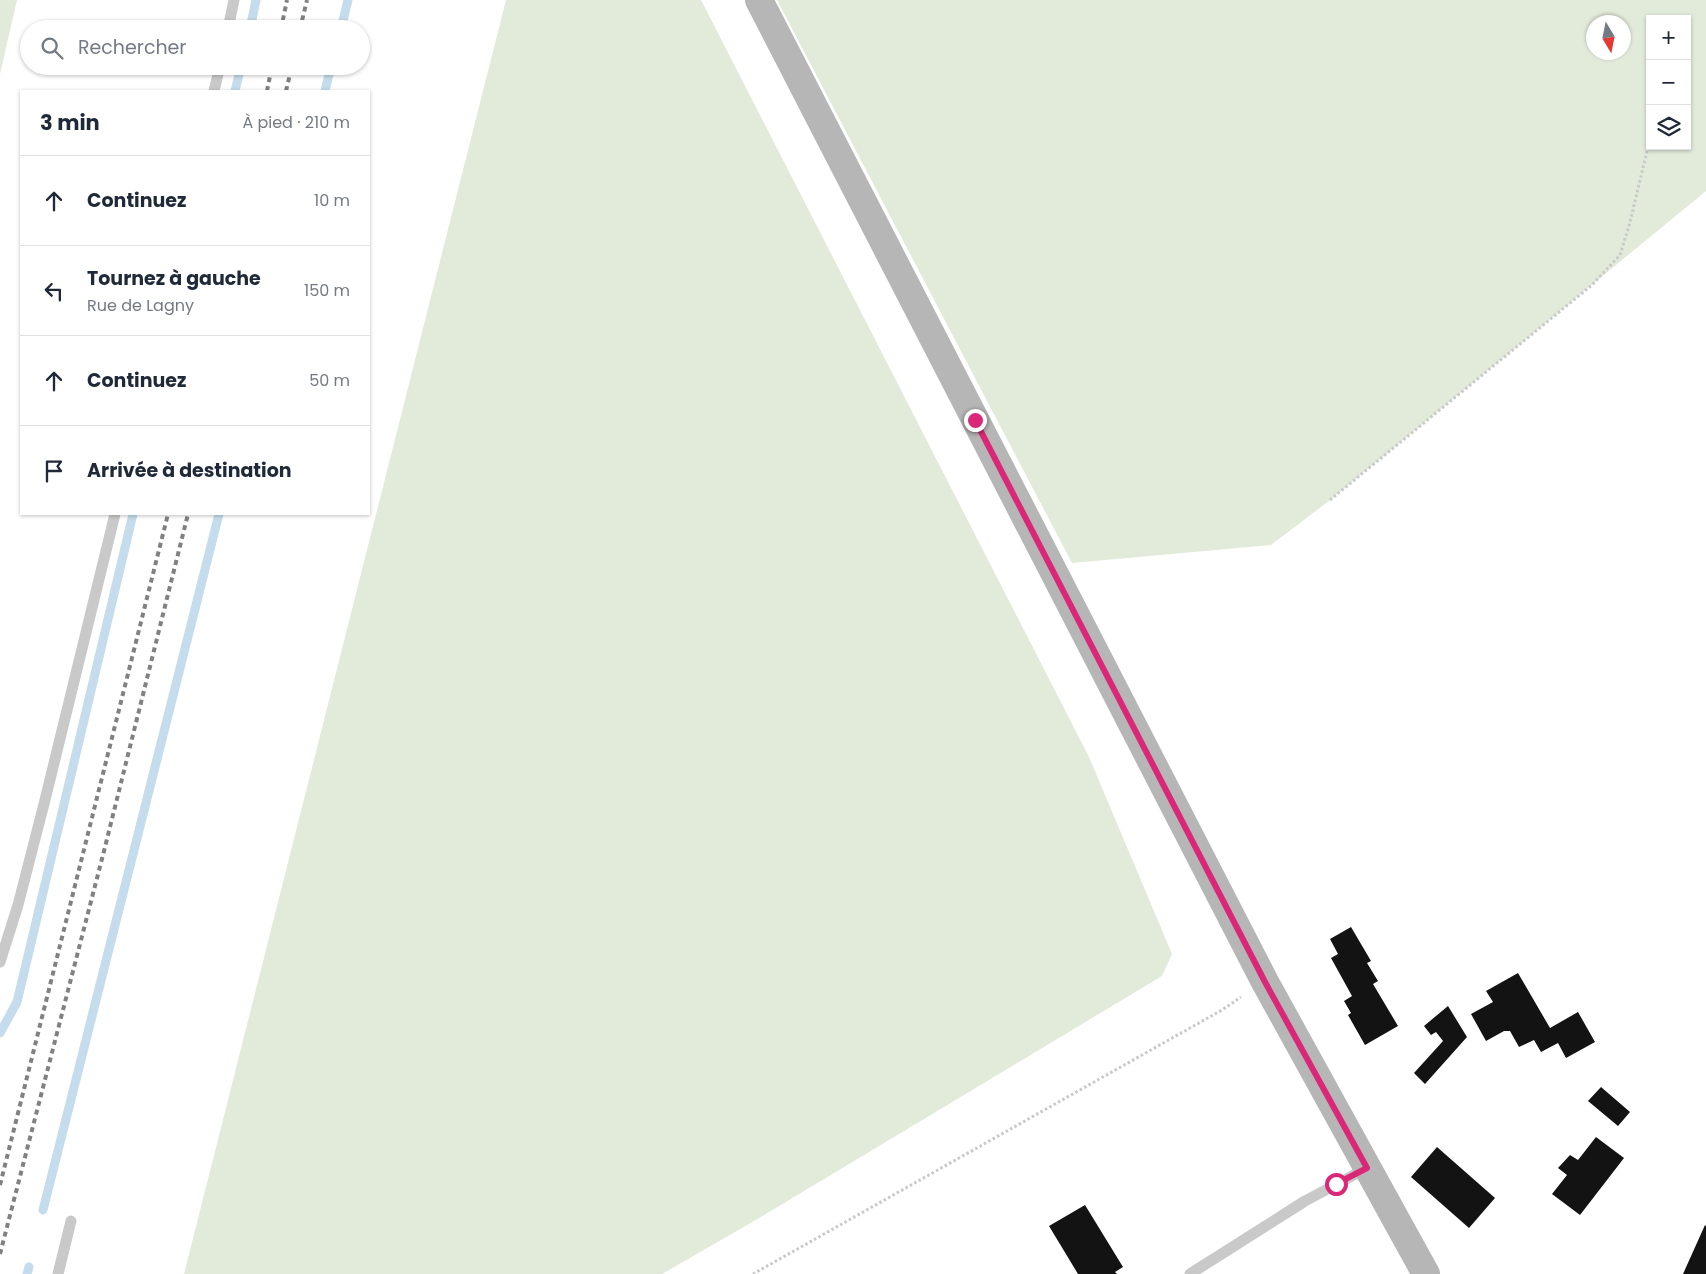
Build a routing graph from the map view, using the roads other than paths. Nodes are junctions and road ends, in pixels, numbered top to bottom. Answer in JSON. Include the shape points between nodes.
{"nodes":[{"id":1,"x":234,"y":0,"type":"edge"},
{"id":2,"x":759,"y":0,"type":"edge"},
{"id":3,"x":230,"y":20,"type":"edge"},
{"id":4,"x":218,"y":75,"type":"edge"},
{"id":5,"x":214,"y":90,"type":"edge"},
{"id":6,"x":116,"y":515,"type":"edge"},
{"id":7,"x":0,"y":962,"type":"edge"},
{"id":8,"x":1367,"y":1168,"type":"junction"},
{"id":9,"x":71,"y":1221,"type":"dead end"},
{"id":10,"x":58,"y":1274,"type":"edge"},
{"id":11,"x":1190,"y":1274,"type":"edge"},
{"id":12,"x":1426,"y":1274,"type":"edge"}],
"edges":[{"from":1,"to":3,"type":"lane"},
{"from":2,"to":8,"type":"main road","via":[[1265,982]]},
{"from":4,"to":5,"type":"lane"},
{"from":6,"to":7,"type":"lane","via":[[18,905]]},
{"from":8,"to":11,"type":"lane","via":[[1305,1200]]},
{"from":8,"to":12,"type":"main road"},
{"from":9,"to":10,"type":"lane"}]}
